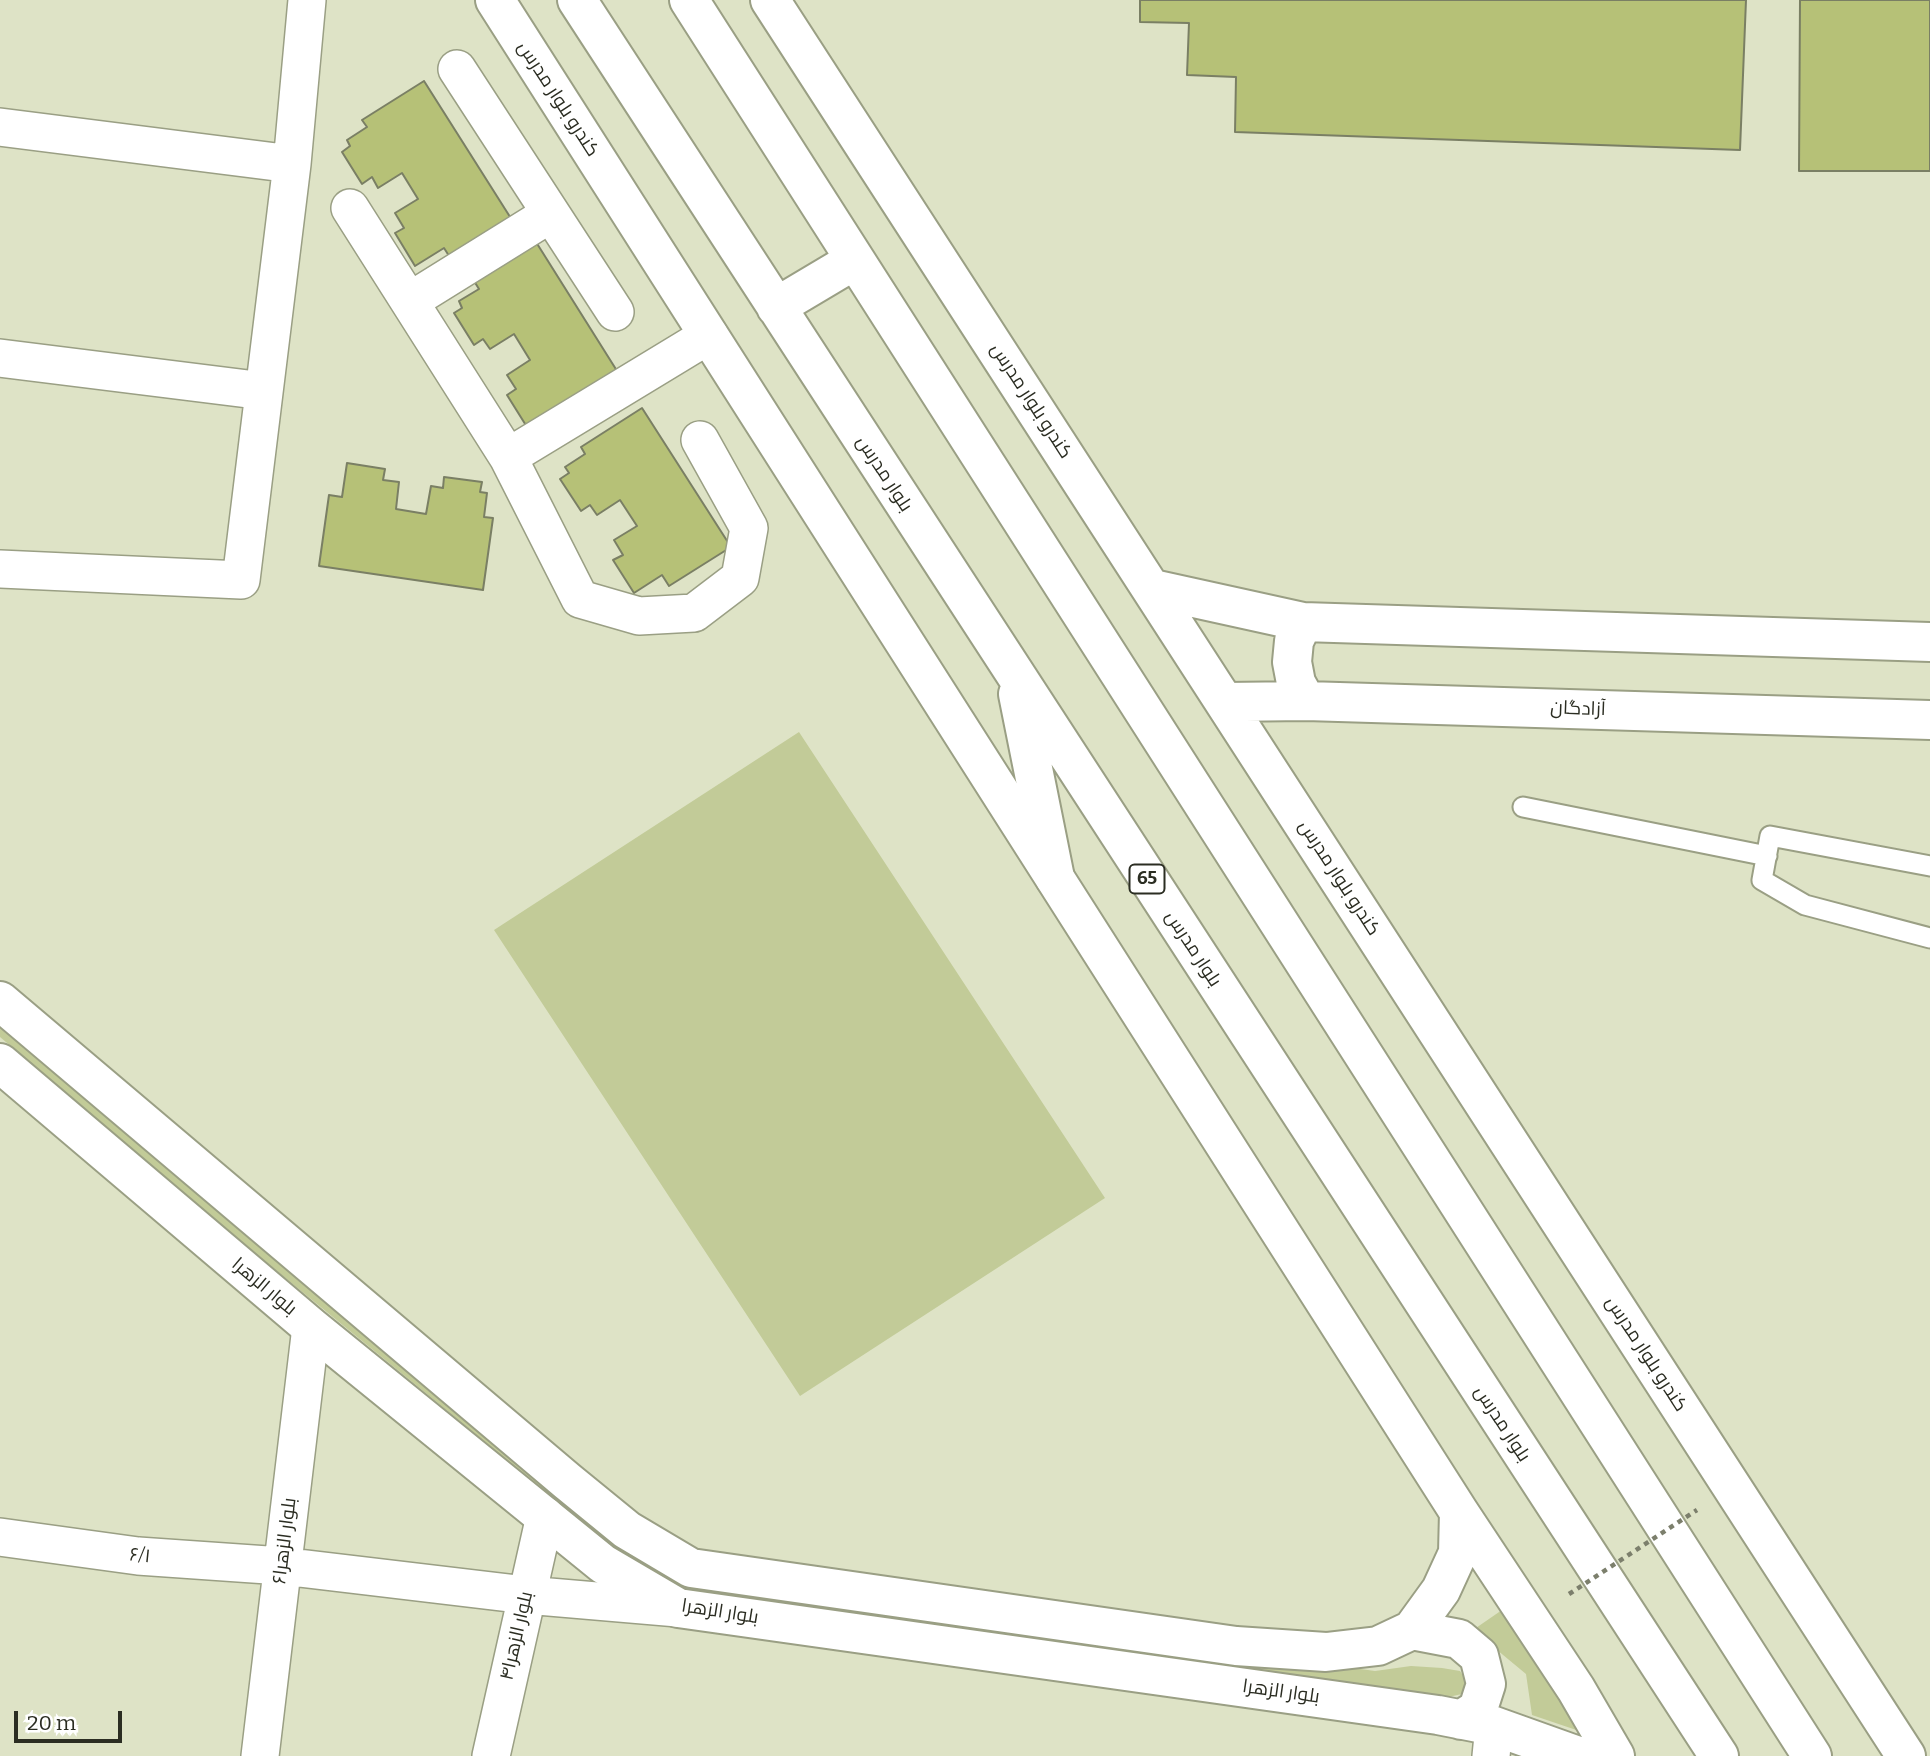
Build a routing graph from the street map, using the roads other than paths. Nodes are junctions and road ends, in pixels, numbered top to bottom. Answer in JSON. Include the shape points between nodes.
{"nodes":[{"id":1,"x":307,"y":0,"type":"edge"},
{"id":2,"x":495,"y":0,"type":"edge"},
{"id":3,"x":577,"y":0,"type":"edge"},
{"id":4,"x":689,"y":0,"type":"edge"},
{"id":5,"x":770,"y":0,"type":"edge"},
{"id":6,"x":457,"y":69,"type":"dead end"},
{"id":7,"x":0,"y":127,"type":"edge"},
{"id":8,"x":292,"y":164,"type":"junction"},
{"id":9,"x":350,"y":208,"type":"dead end"},
{"id":10,"x":551,"y":214,"type":"junction"},
{"id":11,"x":855,"y":260,"type":"junction"},
{"id":12,"x":411,"y":302,"type":"junction"},
{"id":13,"x":776,"y":307,"type":"junction"},
{"id":14,"x":615,"y":312,"type":"dead end"},
{"id":15,"x":709,"y":335,"type":"junction"},
{"id":16,"x":0,"y":358,"type":"edge"},
{"id":17,"x":264,"y":391,"type":"junction"},
{"id":18,"x":700,"y":440,"type":"dead end"},
{"id":19,"x":508,"y":457,"type":"junction"},
{"id":20,"x":0,"y":569,"type":"edge"},
{"id":21,"x":1153,"y":589,"type":"junction"},
{"id":22,"x":1303,"y":622,"type":"junction"},
{"id":23,"x":1930,"y":642,"type":"edge"},
{"id":24,"x":1014,"y":674,"type":"junction"},
{"id":25,"x":1306,"y":701,"type":"junction"},
{"id":26,"x":1225,"y":702,"type":"junction"},
{"id":27,"x":1930,"y":720,"type":"edge"},
{"id":28,"x":1522,"y":807,"type":"dead end"},
{"id":29,"x":1767,"y":856,"type":"junction"},
{"id":30,"x":1930,"y":866,"type":"edge"},
{"id":31,"x":1055,"y":878,"type":"junction"},
{"id":32,"x":1930,"y":938,"type":"edge"},
{"id":33,"x":0,"y":1001,"type":"edge"},
{"id":34,"x":0,"y":1063,"type":"edge"},
{"id":35,"x":311,"y":1327,"type":"junction"},
{"id":36,"x":1459,"y":1512,"type":"junction"},
{"id":37,"x":545,"y":1516,"type":"junction"},
{"id":38,"x":0,"y":1537,"type":"edge"},
{"id":39,"x":282,"y":1566,"type":"junction"},
{"id":40,"x":526,"y":1595,"type":"junction"},
{"id":41,"x":678,"y":1608,"type":"junction"},
{"id":42,"x":1412,"y":1630,"type":"junction"},
{"id":43,"x":1482,"y":1734,"type":"edge"},
{"id":44,"x":260,"y":1756,"type":"edge"},
{"id":45,"x":491,"y":1756,"type":"edge"},
{"id":46,"x":1578,"y":1756,"type":"edge"},
{"id":47,"x":1615,"y":1756,"type":"edge"},
{"id":48,"x":1719,"y":1756,"type":"edge"},
{"id":49,"x":1812,"y":1756,"type":"edge"},
{"id":50,"x":1906,"y":1756,"type":"edge"}],
"edges":[{"from":1,"to":8,"type":"street"},
{"from":2,"to":15,"type":"main road","name":"کندرو بلوار مدرس"},
{"from":3,"to":13,"type":"main road","name":"بلوار مدرس","number":"65"},
{"from":4,"to":11,"type":"main road"},
{"from":5,"to":21,"type":"main road","name":"کندرو بلوار مدرس"},
{"from":6,"to":10,"type":"street"},
{"from":7,"to":8,"type":"street"},
{"from":8,"to":17,"type":"street"},
{"from":9,"to":12,"type":"street"},
{"from":10,"to":12,"type":"street"},
{"from":10,"to":14,"type":"street"},
{"from":11,"to":13,"type":"main road"},
{"from":11,"to":49,"type":"main road"},
{"from":12,"to":19,"type":"street"},
{"from":13,"to":24,"type":"main road","name":"بلوار مدرس","number":"65"},
{"from":15,"to":19,"type":"street"},
{"from":15,"to":31,"type":"main road","name":"کندرو بلوار مدرس"},
{"from":16,"to":17,"type":"street"},
{"from":17,"to":20,"type":"street","via":[[241,580]]},
{"from":18,"to":19,"type":"street","via":[[749,528],[740,578],[694,613],[639,616],[580,599]]},
{"from":21,"to":22,"type":"main road"},
{"from":21,"to":26,"type":"main road","name":"کندرو بلوار مدرس"},
{"from":22,"to":23,"type":"main road"},
{"from":22,"to":25,"type":"main road","via":[[1294,641],[1292,662]]},
{"from":24,"to":31,"type":"main road"},
{"from":24,"to":48,"type":"main road","name":"بلوار مدرس","number":"65"},
{"from":25,"to":26,"type":"main road","name":"آزادگان"},
{"from":25,"to":27,"type":"main road","name":"آزادگان"},
{"from":26,"to":50,"type":"main road","name":"کندرو بلوار مدرس"},
{"from":28,"to":29,"type":"lane"},
{"from":29,"to":30,"type":"lane","via":[[1770,836]]},
{"from":29,"to":32,"type":"lane","via":[[1762,880],[1805,905]]},
{"from":31,"to":36,"type":"main road","name":"کندرو بلوار مدرس"},
{"from":33,"to":42,"type":"main road","name":"بلوار الزهرا","via":[[567,1481],[627,1530],[691,1569],[1236,1646],[1325,1652],[1378,1646]]},
{"from":34,"to":35,"type":"main road","name":"بلوار الزهرا"},
{"from":35,"to":37,"type":"main road","name":"بلوار الزهرا"},
{"from":35,"to":39,"type":"street","name":"بلوار الزهرا۶"},
{"from":36,"to":42,"type":"main road","name":"بلوار الزهرا","via":[[1458,1553],[1441,1590]]},
{"from":36,"to":47,"type":"main road","name":"کندرو بلوار مدرس"},
{"from":37,"to":40,"type":"street","name":"بلوار الزهرا۴"},
{"from":37,"to":41,"type":"main road","name":"بلوار الزهرا","via":[[603,1564]]},
{"from":38,"to":39,"type":"street","name":"۶/۱","via":[[138,1556]]},
{"from":39,"to":40,"type":"street","name":"۶/۱"},
{"from":39,"to":44,"type":"street","name":"بلوار الزهرا۶"},
{"from":40,"to":41,"type":"street","name":"۶/۱"},
{"from":40,"to":45,"type":"street","name":"بلوار الزهرا۴"},
{"from":41,"to":43,"type":"main road","name":"بلوار الزهرا","via":[[858,1631]]},
{"from":42,"to":43,"type":"main road","via":[[1459,1639],[1479,1656],[1486,1684],[1478,1709]]},
{"from":43,"to":46,"type":"main road","name":"بلوار الزهرا"}]}
